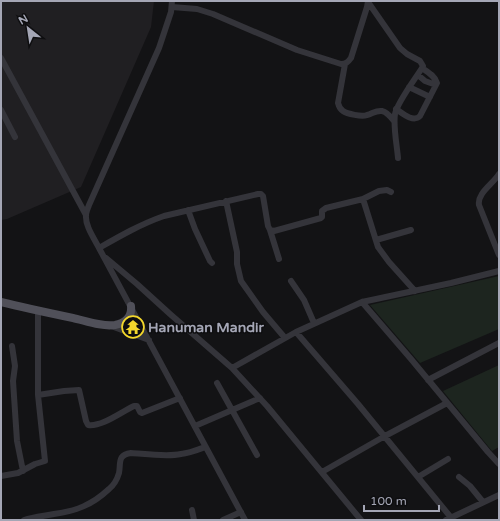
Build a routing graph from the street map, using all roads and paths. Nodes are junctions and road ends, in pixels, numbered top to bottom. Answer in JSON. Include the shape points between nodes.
{"nodes":[{"id":1,"x":368,"y":1,"type":"edge"},
{"id":2,"x":172,"y":4,"type":"edge"},
{"id":3,"x":1,"y":58,"type":"edge"},
{"id":4,"x":345,"y":64,"type":"junction"},
{"id":5,"x":422,"y":68,"type":"junction"},
{"id":6,"x":418,"y":75,"type":"junction"},
{"id":7,"x":436,"y":85,"type":"junction"},
{"id":8,"x":409,"y":87,"type":"junction"},
{"id":9,"x":430,"y":97,"type":"junction"},
{"id":10,"x":396,"y":109,"type":"junction"},
{"id":11,"x":1,"y":110,"type":"edge"},
{"id":12,"x":394,"y":121,"type":"junction"},
{"id":13,"x":15,"y":137,"type":"dead end"},
{"id":14,"x":398,"y":158,"type":"dead end"},
{"id":15,"x":499,"y":174,"type":"edge"},
{"id":16,"x":391,"y":192,"type":"dead end"},
{"id":17,"x":363,"y":199,"type":"junction"},
{"id":18,"x":226,"y":201,"type":"junction"},
{"id":19,"x":188,"y":210,"type":"junction"},
{"id":20,"x":86,"y":214,"type":"junction"},
{"id":21,"x":270,"y":230,"type":"junction"},
{"id":22,"x":411,"y":230,"type":"dead end"},
{"id":23,"x":376,"y":240,"type":"junction"},
{"id":24,"x":99,"y":248,"type":"junction"},
{"id":25,"x":499,"y":255,"type":"edge"},
{"id":26,"x":103,"y":256,"type":"junction"},
{"id":27,"x":279,"y":260,"type":"dead end"},
{"id":28,"x":212,"y":263,"type":"dead end"},
{"id":29,"x":499,"y":271,"type":"edge"},
{"id":30,"x":291,"y":281,"type":"dead end"},
{"id":31,"x":415,"y":291,"type":"junction"},
{"id":32,"x":1,"y":302,"type":"edge"},
{"id":33,"x":362,"y":302,"type":"junction"},
{"id":34,"x":131,"y":306,"type":"junction"},
{"id":35,"x":38,"y":310,"type":"junction"},
{"id":36,"x":314,"y":323,"type":"junction"},
{"id":37,"x":108,"y":325,"type":"junction"},
{"id":38,"x":296,"y":332,"type":"junction"},
{"id":39,"x":285,"y":338,"type":"junction"},
{"id":40,"x":149,"y":340,"type":"junction"},
{"id":41,"x":499,"y":342,"type":"edge"},
{"id":42,"x":12,"y":346,"type":"dead end"},
{"id":43,"x":232,"y":368,"type":"junction"},
{"id":44,"x":428,"y":380,"type":"junction"},
{"id":45,"x":217,"y":383,"type":"dead end"},
{"id":46,"x":38,"y":395,"type":"junction"},
{"id":47,"x":180,"y":398,"type":"junction"},
{"id":48,"x":260,"y":398,"type":"junction"},
{"id":49,"x":447,"y":403,"type":"junction"},
{"id":50,"x":232,"y":409,"type":"junction"},
{"id":51,"x":195,"y":426,"type":"junction"},
{"id":52,"x":385,"y":436,"type":"junction"},
{"id":53,"x":205,"y":447,"type":"junction"},
{"id":54,"x":257,"y":455,"type":"dead end"},
{"id":55,"x":448,"y":459,"type":"dead end"},
{"id":56,"x":499,"y":464,"type":"edge"},
{"id":57,"x":23,"y":471,"type":"junction"},
{"id":58,"x":322,"y":472,"type":"junction"},
{"id":59,"x":1,"y":476,"type":"edge"},
{"id":60,"x":418,"y":477,"type":"junction"},
{"id":61,"x":459,"y":477,"type":"dead end"},
{"id":62,"x":499,"y":494,"type":"edge"},
{"id":63,"x":483,"y":502,"type":"junction"},
{"id":64,"x":192,"y":510,"type":"dead end"},
{"id":65,"x":241,"y":512,"type":"junction"},
{"id":66,"x":450,"y":519,"type":"edge"},
{"id":67,"x":24,"y":520,"type":"edge"},
{"id":68,"x":194,"y":520,"type":"edge"},
{"id":69,"x":223,"y":520,"type":"edge"},
{"id":70,"x":245,"y":520,"type":"edge"},
{"id":71,"x":360,"y":520,"type":"edge"}],
"edges":[{"from":1,"to":4,"type":"street","via":[[351,58]]},
{"from":1,"to":5,"type":"street","via":[[400,48],[420,60]]},
{"from":2,"to":4,"type":"street","via":[[209,13],[297,50]]},
{"from":2,"to":20,"type":"street","via":[[159,48]]},
{"from":3,"to":20,"type":"street"},
{"from":4,"to":12,"type":"street","via":[[339,108],[362,116],[380,111]]},
{"from":5,"to":6,"type":"street"},
{"from":5,"to":7,"type":"street","via":[[433,76]]},
{"from":6,"to":7,"type":"street"},
{"from":6,"to":8,"type":"street"},
{"from":7,"to":9,"type":"street"},
{"from":8,"to":9,"type":"street"},
{"from":8,"to":10,"type":"street"},
{"from":9,"to":10,"type":"street","via":[[416,119]]},
{"from":10,"to":12,"type":"street"},
{"from":11,"to":13,"type":"street"},
{"from":12,"to":14,"type":"street"},
{"from":15,"to":25,"type":"street","via":[[479,200]]},
{"from":16,"to":17,"type":"street","via":[[384,190]]},
{"from":17,"to":21,"type":"street","via":[[326,208],[322,211],[321,218],[277,231]]},
{"from":17,"to":23,"type":"street"},
{"from":18,"to":19,"type":"street"},
{"from":18,"to":21,"type":"street","via":[[261,194]]},
{"from":18,"to":39,"type":"street","via":[[238,252],[241,281]]},
{"from":19,"to":24,"type":"street","via":[[153,220]]},
{"from":19,"to":28,"type":"street"},
{"from":20,"to":24,"type":"street","via":[[89,229]]},
{"from":21,"to":27,"type":"street"},
{"from":22,"to":23,"type":"street"},
{"from":23,"to":31,"type":"street","via":[[380,249]]},
{"from":24,"to":26,"type":"street"},
{"from":26,"to":34,"type":"street"},
{"from":26,"to":43,"type":"street"},
{"from":29,"to":31,"type":"street"},
{"from":30,"to":36,"type":"street","via":[[304,300]]},
{"from":31,"to":33,"type":"street"},
{"from":32,"to":35,"type":"main road"},
{"from":33,"to":36,"type":"street"},
{"from":33,"to":44,"type":"street"},
{"from":34,"to":37,"type":"main road","via":[[129,318],[115,325]]},
{"from":34,"to":40,"type":"street"},
{"from":35,"to":37,"type":"main road"},
{"from":35,"to":46,"type":"street"},
{"from":36,"to":38,"type":"street"},
{"from":37,"to":40,"type":"street"},
{"from":38,"to":39,"type":"street"},
{"from":38,"to":52,"type":"street"},
{"from":39,"to":43,"type":"street"},
{"from":40,"to":47,"type":"street"},
{"from":41,"to":44,"type":"street"},
{"from":42,"to":57,"type":"street","via":[[17,441]]},
{"from":43,"to":48,"type":"street"},
{"from":44,"to":49,"type":"street"},
{"from":45,"to":50,"type":"street"},
{"from":46,"to":47,"type":"street","via":[[79,390],[86,421],[91,426],[134,406],[142,413]]},
{"from":46,"to":57,"type":"street","via":[[45,460]]},
{"from":47,"to":51,"type":"street"},
{"from":48,"to":50,"type":"street"},
{"from":48,"to":58,"type":"street"},
{"from":49,"to":52,"type":"street"},
{"from":49,"to":56,"type":"street"},
{"from":50,"to":51,"type":"street"},
{"from":50,"to":54,"type":"street"},
{"from":51,"to":53,"type":"street"},
{"from":52,"to":58,"type":"street"},
{"from":52,"to":60,"type":"street"},
{"from":53,"to":65,"type":"street"},
{"from":53,"to":67,"type":"street","via":[[174,455],[126,454],[120,459],[119,472],[114,484],[90,503],[77,509]]},
{"from":55,"to":60,"type":"street"},
{"from":57,"to":59,"type":"street"},
{"from":58,"to":71,"type":"street"},
{"from":60,"to":66,"type":"street"},
{"from":61,"to":63,"type":"street"},
{"from":62,"to":63,"type":"street"},
{"from":63,"to":66,"type":"street"},
{"from":64,"to":68,"type":"street"},
{"from":65,"to":69,"type":"street"},
{"from":65,"to":70,"type":"street"}]}
